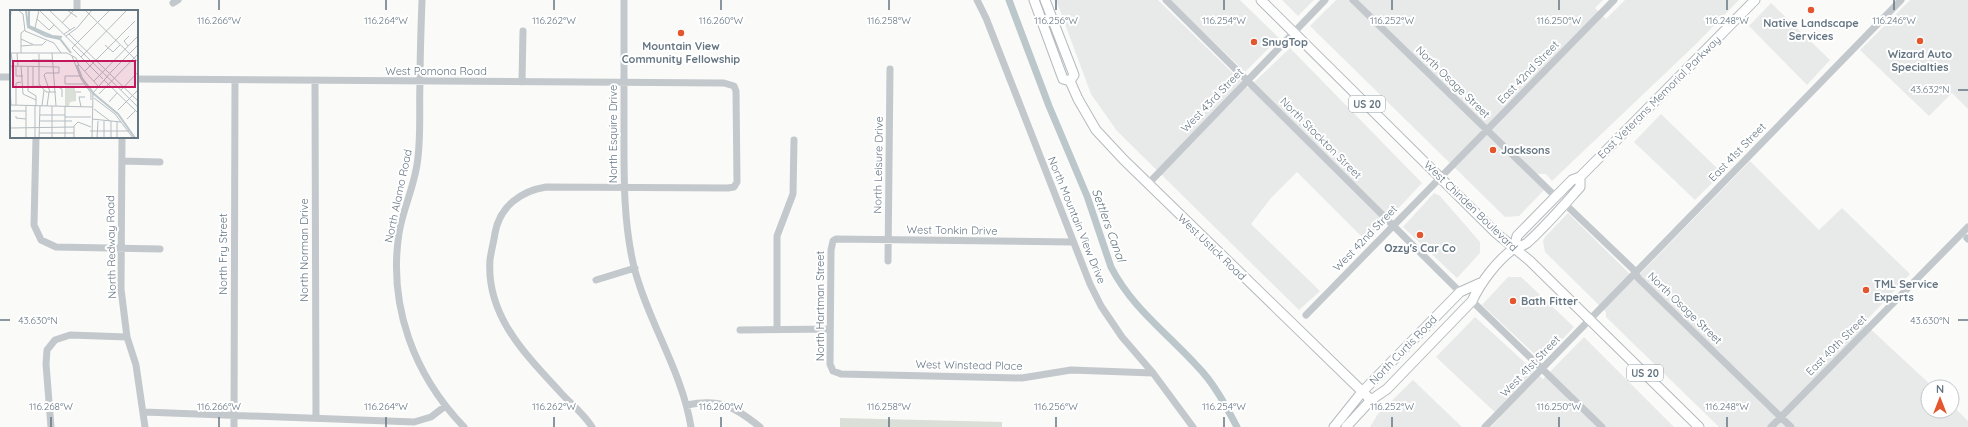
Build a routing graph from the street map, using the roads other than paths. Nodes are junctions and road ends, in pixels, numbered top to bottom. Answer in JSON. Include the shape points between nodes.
{"nodes":[{"id":1,"x":422,"y":0,"type":"edge"},
{"id":2,"x":624,"y":0,"type":"edge"},
{"id":3,"x":978,"y":0,"type":"edge"},
{"id":4,"x":1034,"y":0,"type":"edge"},
{"id":5,"x":1045,"y":0,"type":"edge"},
{"id":6,"x":1166,"y":0,"type":"edge"},
{"id":7,"x":1261,"y":0,"type":"edge"},
{"id":8,"x":1325,"y":0,"type":"edge"},
{"id":9,"x":1353,"y":0,"type":"edge"},
{"id":10,"x":1614,"y":0,"type":"edge"},
{"id":11,"x":1755,"y":0,"type":"edge"},
{"id":12,"x":1901,"y":0,"type":"edge"},
{"id":13,"x":523,"y":31,"type":"dead end"},
{"id":14,"x":1294,"y":32,"type":"junction"},
{"id":15,"x":890,"y":69,"type":"dead end"},
{"id":16,"x":138,"y":79,"type":"edge"},
{"id":17,"x":235,"y":80,"type":"junction"},
{"id":18,"x":1247,"y":80,"type":"junction"},
{"id":19,"x":315,"y":81,"type":"junction"},
{"id":20,"x":1070,"y":81,"type":"junction"},
{"id":21,"x":420,"y":82,"type":"junction"},
{"id":22,"x":522,"y":82,"type":"junction"},
{"id":23,"x":624,"y":83,"type":"junction"},
{"id":24,"x":1487,"y":130,"type":"junction"},
{"id":25,"x":36,"y":138,"type":"edge"},
{"id":26,"x":122,"y":138,"type":"edge"},
{"id":27,"x":794,"y":140,"type":"dead end"},
{"id":28,"x":122,"y":161,"type":"junction"},
{"id":29,"x":160,"y":162,"type":"dead end"},
{"id":30,"x":1441,"y":177,"type":"junction"},
{"id":31,"x":1580,"y":177,"type":"junction"},
{"id":32,"x":1148,"y":184,"type":"junction"},
{"id":33,"x":624,"y":188,"type":"junction"},
{"id":34,"x":1556,"y":197,"type":"junction"},
{"id":35,"x":1565,"y":204,"type":"junction"},
{"id":36,"x":1393,"y":225,"type":"junction"},
{"id":37,"x":1968,"y":228,"type":"edge"},
{"id":38,"x":888,"y":240,"type":"junction"},
{"id":39,"x":833,"y":241,"type":"joint"},
{"id":40,"x":1072,"y":242,"type":"junction"},
{"id":41,"x":122,"y":248,"type":"junction"},
{"id":42,"x":160,"y":248,"type":"dead end"},
{"id":43,"x":1514,"y":248,"type":"junction"},
{"id":44,"x":888,"y":261,"type":"dead end"},
{"id":45,"x":635,"y":268,"type":"junction"},
{"id":46,"x":1635,"y":271,"type":"junction"},
{"id":47,"x":596,"y":280,"type":"dead end"},
{"id":48,"x":1480,"y":283,"type":"junction"},
{"id":49,"x":1460,"y":292,"type":"junction"},
{"id":50,"x":1472,"y":301,"type":"junction"},
{"id":51,"x":1306,"y":315,"type":"dead end"},
{"id":52,"x":1589,"y":320,"type":"junction"},
{"id":53,"x":777,"y":329,"type":"junction"},
{"id":54,"x":830,"y":329,"type":"junction"},
{"id":55,"x":740,"y":330,"type":"dead end"},
{"id":56,"x":127,"y":337,"type":"junction"},
{"id":57,"x":1542,"y":369,"type":"junction"},
{"id":58,"x":833,"y":371,"type":"joint"},
{"id":59,"x":1153,"y":373,"type":"junction"},
{"id":60,"x":1362,"y":392,"type":"junction"},
{"id":61,"x":1371,"y":400,"type":"junction"},
{"id":62,"x":687,"y":405,"type":"junction"},
{"id":63,"x":444,"y":406,"type":"junction"},
{"id":64,"x":144,"y":412,"type":"junction"},
{"id":65,"x":234,"y":415,"type":"junction"},
{"id":66,"x":1780,"y":417,"type":"junction"},
{"id":67,"x":316,"y":418,"type":"junction"},
{"id":68,"x":51,"y":427,"type":"edge"},
{"id":69,"x":145,"y":427,"type":"edge"},
{"id":70,"x":234,"y":427,"type":"edge"},
{"id":71,"x":464,"y":427,"type":"edge"},
{"id":72,"x":592,"y":427,"type":"edge"},
{"id":73,"x":690,"y":427,"type":"edge"},
{"id":74,"x":760,"y":427,"type":"edge"},
{"id":75,"x":1193,"y":427,"type":"edge"},
{"id":76,"x":1334,"y":427,"type":"edge"},
{"id":77,"x":1346,"y":427,"type":"edge"},
{"id":78,"x":1485,"y":427,"type":"edge"},
{"id":79,"x":1602,"y":427,"type":"edge"},
{"id":80,"x":1700,"y":427,"type":"edge"},
{"id":81,"x":1771,"y":427,"type":"edge"},
{"id":82,"x":1790,"y":427,"type":"edge"}],
"edges":[{"from":1,"to":21,"type":"street","name":"North Alamo Road"},
{"from":2,"to":23,"type":"street","name":"North Esquire Drive"},
{"from":3,"to":40,"type":"street","name":"North Mountain View Drive"},
{"from":4,"to":20,"type":"main road","name":"West Ustick Road","via":[[1064,79]]},
{"from":5,"to":20,"type":"main road","name":"West Ustick Road","via":[[1074,75]]},
{"from":6,"to":18,"type":"street","name":"North Stockton Street"},
{"from":7,"to":14,"type":"main road","name":"West Chinden Boulevard","number":"US 20"},
{"from":8,"to":14,"type":"street","name":"West 43rd Street"},
{"from":9,"to":24,"type":"street","name":"North Osage Street"},
{"from":10,"to":24,"type":"street","name":"East 42nd Street"},
{"from":11,"to":31,"type":"main road","name":"East Veterans Memorial Parkway"},
{"from":12,"to":46,"type":"street","name":"East 41st Street"},
{"from":13,"to":22,"type":"street"},
{"from":14,"to":18,"type":"street","name":"West 43rd Street"},
{"from":14,"to":30,"type":"main road","name":"West Chinden Boulevard","number":"US 20"},
{"from":15,"to":38,"type":"street","name":"North Leisure Drive"},
{"from":16,"to":17,"type":"street","name":"West Pomona Road"},
{"from":17,"to":19,"type":"street","name":"West Pomona Road"},
{"from":17,"to":65,"type":"street","name":"North Fry Street"},
{"from":18,"to":32,"type":"street","name":"West 43rd Street"},
{"from":18,"to":36,"type":"street","name":"North Stockton Street"},
{"from":19,"to":21,"type":"street","name":"West Pomona Road"},
{"from":19,"to":67,"type":"street","name":"North Norman Drive"},
{"from":20,"to":32,"type":"main road","name":"West Ustick Road","via":[[1096,130]]},
{"from":21,"to":22,"type":"street","name":"West Pomona Road"},
{"from":21,"to":63,"type":"street","name":"North Alamo Road","via":[[418,159],[399,234],[396,263],[398,291],[412,349],[431,388]]},
{"from":22,"to":23,"type":"street","name":"West Pomona Road"},
{"from":23,"to":33,"type":"street","name":"North Esquire Drive"},
{"from":23,"to":33,"type":"street","name":"West Pomona Road","via":[[734,86],[737,182],[734,187],[728,188]]},
{"from":24,"to":30,"type":"street","name":"East 42nd Street"},
{"from":24,"to":34,"type":"street","name":"North Osage Street"},
{"from":25,"to":41,"type":"street","via":[[34,225],[41,240],[56,247]]},
{"from":26,"to":28,"type":"street","name":"North Redway Road"},
{"from":27,"to":53,"type":"street","via":[[792,194],[777,236]]},
{"from":28,"to":29,"type":"street"},
{"from":28,"to":41,"type":"street","name":"North Redway Road"},
{"from":30,"to":36,"type":"street","name":"West 42nd Street"},
{"from":30,"to":43,"type":"main road","name":"West Chinden Boulevard","number":"US 20"},
{"from":31,"to":34,"type":"main road","name":"East Veterans Memorial Parkway","via":[[1572,180]]},
{"from":31,"to":35,"type":"main road","name":"East Veterans Memorial Parkway","via":[[1580,188]]},
{"from":32,"to":60,"type":"main road","name":"West Ustick Road"},
{"from":33,"to":45,"type":"street","name":"North Esquire Drive","via":[[628,236]]},
{"from":33,"to":72,"type":"street","via":[[546,188],[520,195],[503,213],[496,229],[490,260],[494,298],[506,328],[523,351]]},
{"from":34,"to":43,"type":"main road","name":"East Veterans Memorial Parkway","via":[[1517,236]]},
{"from":35,"to":43,"type":"main road","name":"East Veterans Memorial Parkway","via":[[1526,245]]},
{"from":35,"to":46,"type":"street","name":"North Osage Street"},
{"from":36,"to":49,"type":"street","name":"North Stockton Street"},
{"from":36,"to":51,"type":"street","name":"West 42nd Street"},
{"from":37,"to":66,"type":"street","name":"East 40th Street"},
{"from":38,"to":39,"type":"street","name":"West Tonkin Drive","via":[[840,238]]},
{"from":38,"to":40,"type":"street","name":"West Tonkin Drive"},
{"from":38,"to":44,"type":"street","name":"North Leisure Drive"},
{"from":39,"to":54,"type":"street","name":"North Hartman Street"},
{"from":40,"to":59,"type":"street","name":"North Mountain View Drive","via":[[1101,306],[1122,337]]},
{"from":41,"to":42,"type":"street"},
{"from":41,"to":56,"type":"street","name":"North Redway Road","via":[[121,289]]},
{"from":43,"to":48,"type":"main road","name":"North Curtis Road"},
{"from":43,"to":52,"type":"main road","name":"West Chinden Boulevard","number":"US 20"},
{"from":45,"to":47,"type":"street"},
{"from":45,"to":62,"type":"street","name":"North Esquire Drive"},
{"from":46,"to":52,"type":"street","name":"East 41st Street"},
{"from":46,"to":66,"type":"street","name":"North Osage Street","via":[[1638,278]]},
{"from":48,"to":49,"type":"main road","name":"North Curtis Road"},
{"from":48,"to":50,"type":"main road","name":"North Curtis Road"},
{"from":49,"to":60,"type":"main road","name":"North Curtis Road"},
{"from":50,"to":57,"type":"street"},
{"from":50,"to":61,"type":"main road","name":"North Curtis Road","via":[[1386,389]]},
{"from":52,"to":57,"type":"street","name":"West 41st Street"},
{"from":52,"to":80,"type":"main road","name":"West Chinden Boulevard","number":"US 20"},
{"from":53,"to":54,"type":"street"},
{"from":53,"to":55,"type":"street"},
{"from":54,"to":58,"type":"street","name":"North Hartman Street","via":[[830,364]]},
{"from":56,"to":64,"type":"street","name":"North Redway Road","via":[[136,365]]},
{"from":56,"to":68,"type":"street","via":[[70,335],[55,340],[47,350],[46,364]]},
{"from":57,"to":78,"type":"street","name":"West 41st Street"},
{"from":57,"to":79,"type":"street"},
{"from":58,"to":59,"type":"street","name":"West Winstead Place","via":[[842,374],[1022,378],[1071,370]]},
{"from":59,"to":75,"type":"street","name":"North Mountain View Drive"},
{"from":60,"to":61,"type":"main road","name":"West Ustick Road"},
{"from":60,"to":76,"type":"main road","name":"North Curtis Road"},
{"from":61,"to":77,"type":"main road","name":"North Curtis Road"},
{"from":62,"to":73,"type":"street","name":"North Esquire Drive"},
{"from":62,"to":74,"type":"street","via":[[703,402],[722,404],[734,408]]},
{"from":63,"to":67,"type":"street","via":[[431,417],[414,422]]},
{"from":63,"to":71,"type":"street","name":"North Alamo Road"},
{"from":64,"to":65,"type":"street"},
{"from":64,"to":69,"type":"street","name":"North Redway Road"},
{"from":65,"to":67,"type":"street"},
{"from":65,"to":70,"type":"street","name":"North Fry Street"},
{"from":66,"to":81,"type":"street","name":"East 40th Street"},
{"from":66,"to":82,"type":"street","name":"North Osage Street"}]}
